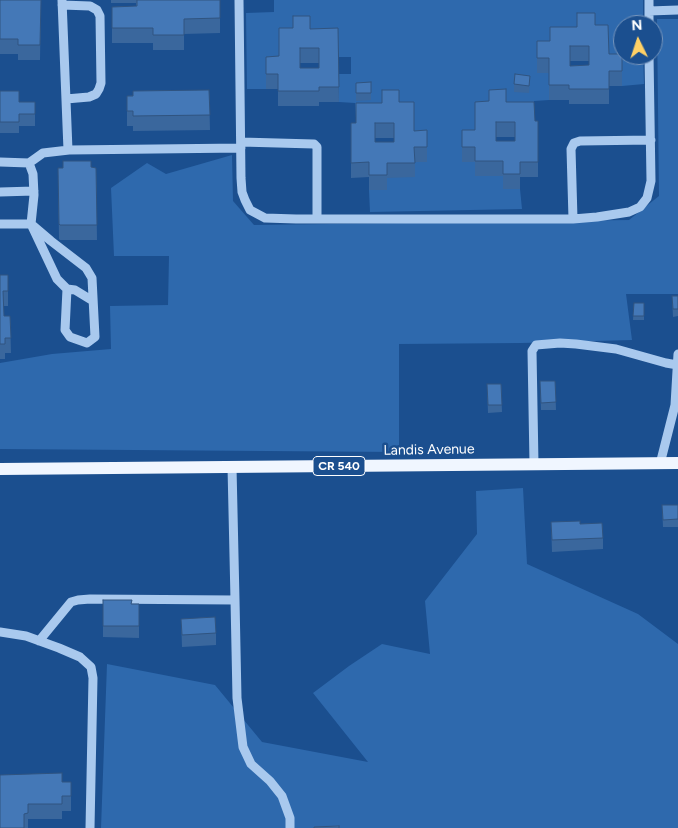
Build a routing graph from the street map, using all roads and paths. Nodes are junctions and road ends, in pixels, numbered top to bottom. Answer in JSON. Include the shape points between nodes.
{"nodes":[{"id":1,"x":239,"y":0,"type":"edge"},
{"id":2,"x":649,"y":0,"type":"edge"},
{"id":3,"x":62,"y":2,"type":"edge"},
{"id":4,"x":678,"y":10,"type":"edge"},
{"id":5,"x":649,"y":11,"type":"junction"},
{"id":6,"x":649,"y":15,"type":"edge"},
{"id":7,"x":649,"y":65,"type":"edge"},
{"id":8,"x":66,"y":99,"type":"junction"},
{"id":9,"x":651,"y":140,"type":"junction"},
{"id":10,"x":240,"y":145,"type":"junction"},
{"id":11,"x":68,"y":150,"type":"junction"},
{"id":12,"x":0,"y":162,"type":"edge"},
{"id":13,"x":29,"y":162,"type":"junction"},
{"id":14,"x":34,"y":191,"type":"junction"},
{"id":15,"x":0,"y":192,"type":"edge"},
{"id":16,"x":317,"y":219,"type":"junction"},
{"id":17,"x":573,"y":219,"type":"junction"},
{"id":18,"x":0,"y":224,"type":"edge"},
{"id":19,"x":30,"y":224,"type":"junction"},
{"id":20,"x":67,"y":289,"type":"junction"},
{"id":21,"x":93,"y":301,"type":"junction"},
{"id":22,"x":678,"y":354,"type":"edge"},
{"id":23,"x":677,"y":365,"type":"edge"},
{"id":24,"x":678,"y":463,"type":"edge"},
{"id":25,"x":534,"y":464,"type":"junction"},
{"id":26,"x":660,"y":464,"type":"junction"},
{"id":27,"x":232,"y":467,"type":"junction"},
{"id":28,"x":0,"y":469,"type":"edge"},
{"id":29,"x":235,"y":600,"type":"junction"},
{"id":30,"x":0,"y":632,"type":"edge"},
{"id":31,"x":39,"y":641,"type":"junction"},
{"id":32,"x":90,"y":828,"type":"edge"},
{"id":33,"x":290,"y":828,"type":"edge"}],
"edges":[{"from":1,"to":10,"type":"street"},
{"from":2,"to":5,"type":"street"},
{"from":3,"to":8,"type":"street"},
{"from":3,"to":8,"type":"street","via":[[90,6],[100,16],[99,89],[89,97]]},
{"from":4,"to":5,"type":"street"},
{"from":5,"to":6,"type":"street"},
{"from":7,"to":9,"type":"street"},
{"from":8,"to":11,"type":"street"},
{"from":9,"to":17,"type":"street","via":[[652,181],[647,198],[640,206],[629,212]]},
{"from":9,"to":17,"type":"street","via":[[574,143],[571,148]]},
{"from":10,"to":11,"type":"street"},
{"from":10,"to":16,"type":"street","via":[[242,192],[250,210],[265,218]]},
{"from":10,"to":16,"type":"street","via":[[314,144],[317,147]]},
{"from":11,"to":13,"type":"street","via":[[43,153]]},
{"from":12,"to":13,"type":"street"},
{"from":13,"to":14,"type":"street"},
{"from":14,"to":15,"type":"street"},
{"from":14,"to":19,"type":"street"},
{"from":16,"to":17,"type":"street"},
{"from":18,"to":19,"type":"street"},
{"from":19,"to":20,"type":"street","via":[[57,279]]},
{"from":19,"to":21,"type":"street","via":[[86,268],[92,278]]},
{"from":20,"to":21,"type":"street"},
{"from":20,"to":21,"type":"street","via":[[65,330],[70,337],[87,342],[95,337]]},
{"from":22,"to":23,"type":"street"},
{"from":23,"to":25,"type":"street","via":[[586,345],[536,345],[532,350]]},
{"from":23,"to":26,"type":"street","via":[[674,405]]},
{"from":24,"to":26,"type":"main road","name":"Landis Avenue","number":"CR 540"},
{"from":25,"to":26,"type":"main road","name":"Landis Avenue","number":"CR 540"},
{"from":25,"to":27,"type":"main road","name":"Landis Avenue","number":"CR 540"},
{"from":27,"to":28,"type":"main road","name":"Landis Avenue","number":"CR 540"},
{"from":27,"to":29,"type":"street"},
{"from":29,"to":31,"type":"street","via":[[78,600],[72,602]]},
{"from":29,"to":33,"type":"street","via":[[237,698],[243,747],[251,764],[282,796]]},
{"from":30,"to":31,"type":"street"},
{"from":31,"to":32,"type":"street","via":[[80,657],[91,667]]}]}
